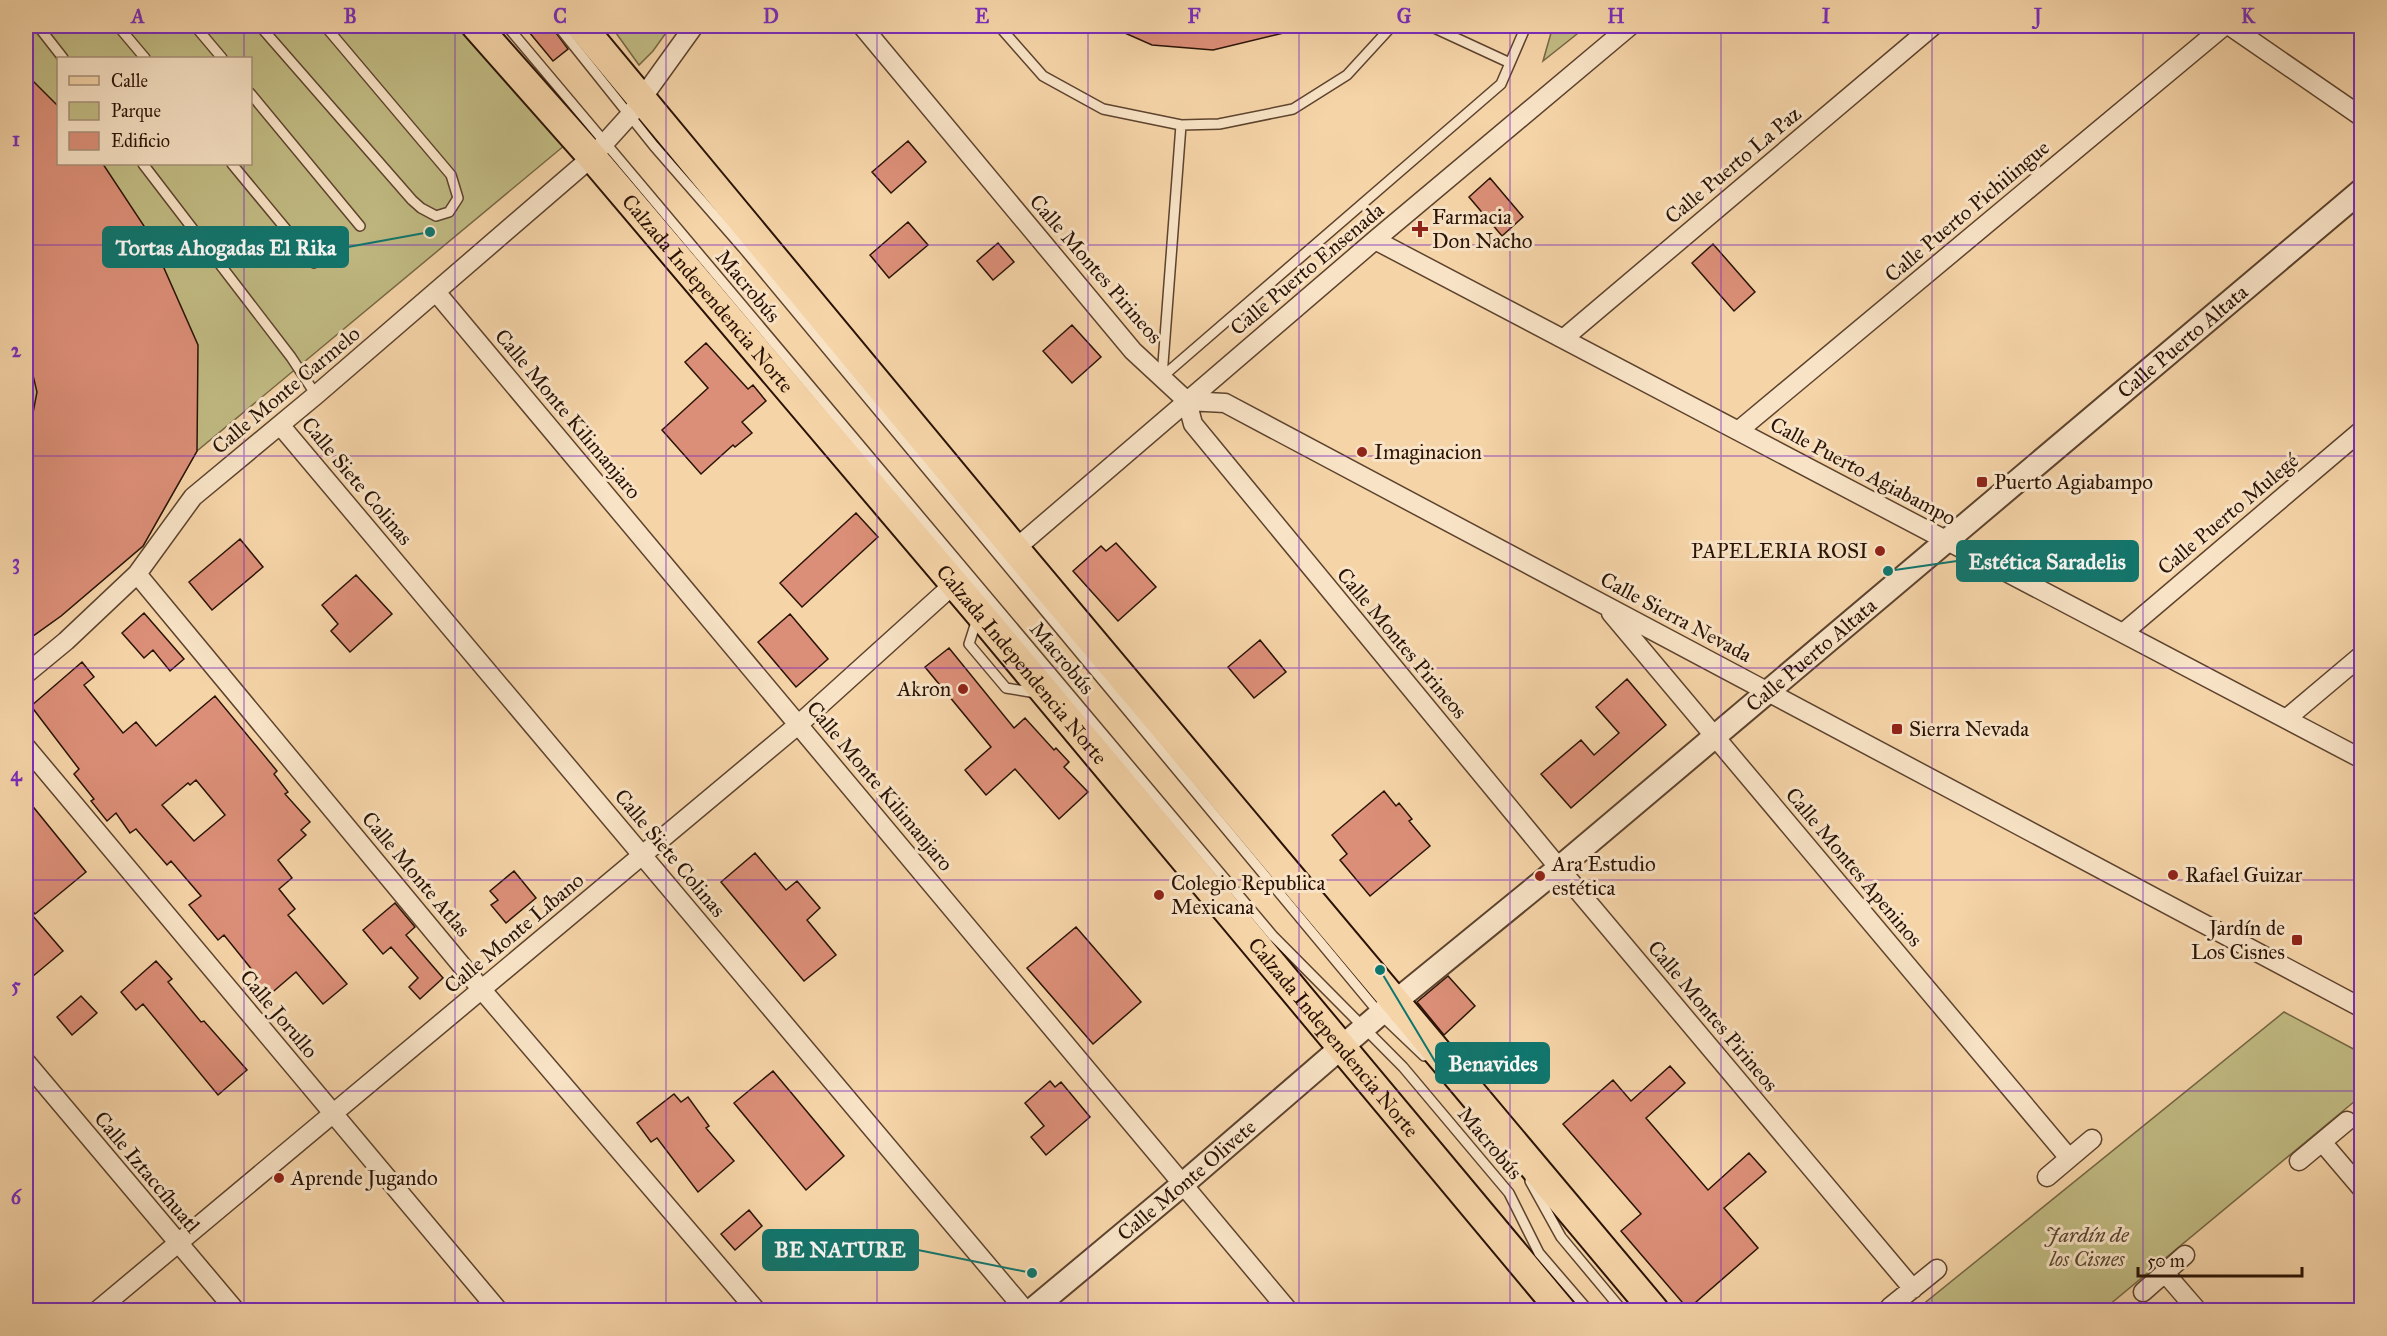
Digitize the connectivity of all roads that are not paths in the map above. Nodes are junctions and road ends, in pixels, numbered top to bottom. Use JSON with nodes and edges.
{"nodes":[{"id":1,"x":38,"y":26,"type":"edge"},
{"id":2,"x":118,"y":26,"type":"edge"},
{"id":3,"x":195,"y":26,"type":"edge"},
{"id":4,"x":260,"y":26,"type":"edge"},
{"id":5,"x":325,"y":26,"type":"edge"},
{"id":6,"x":476,"y":26,"type":"edge"},
{"id":7,"x":507,"y":26,"type":"edge"},
{"id":8,"x":558,"y":26,"type":"edge"},
{"id":9,"x":581,"y":26,"type":"edge"},
{"id":10,"x":693,"y":26,"type":"edge"},
{"id":11,"x":862,"y":26,"type":"edge"},
{"id":12,"x":999,"y":26,"type":"edge"},
{"id":13,"x":1392,"y":26,"type":"edge"},
{"id":14,"x":1430,"y":26,"type":"edge"},
{"id":15,"x":1526,"y":26,"type":"edge"},
{"id":16,"x":1630,"y":26,"type":"edge"},
{"id":17,"x":1933,"y":26,"type":"edge"},
{"id":18,"x":2224,"y":26,"type":"edge"},
{"id":19,"x":2230,"y":26,"type":"edge"},
{"id":20,"x":62,"y":57,"type":"edge"},
{"id":21,"x":144,"y":57,"type":"edge"},
{"id":22,"x":221,"y":57,"type":"edge"},
{"id":23,"x":1510,"y":63,"type":"junction"},
{"id":24,"x":252,"y":95,"type":"edge"},
{"id":25,"x":636,"y":107,"type":"junction"},
{"id":26,"x":2361,"y":117,"type":"edge"},
{"id":27,"x":1181,"y":125,"type":"junction"},
{"id":28,"x":598,"y":150,"type":"junction"},
{"id":29,"x":144,"y":165,"type":"edge"},
{"id":30,"x":233,"y":165,"type":"edge"},
{"id":31,"x":2361,"y":190,"type":"edge"},
{"id":32,"x":360,"y":226,"type":"dead end"},
{"id":33,"x":1375,"y":240,"type":"junction"},
{"id":34,"x":314,"y":263,"type":"dead end"},
{"id":35,"x":436,"y":292,"type":"junction"},
{"id":36,"x":1563,"y":339,"type":"junction"},
{"id":37,"x":1162,"y":377,"type":"junction"},
{"id":38,"x":316,"y":395,"type":"junction"},
{"id":39,"x":1187,"y":401,"type":"junction"},
{"id":40,"x":280,"y":425,"type":"junction"},
{"id":41,"x":2361,"y":430,"type":"edge"},
{"id":42,"x":1738,"y":431,"type":"junction"},
{"id":43,"x":1948,"y":541,"type":"junction"},
{"id":44,"x":1015,"y":549,"type":"junction"},
{"id":45,"x":137,"y":574,"type":"junction"},
{"id":46,"x":954,"y":584,"type":"junction"},
{"id":47,"x":1604,"y":604,"type":"junction"},
{"id":48,"x":2123,"y":633,"type":"junction"},
{"id":49,"x":2361,"y":655,"type":"edge"},
{"id":50,"x":26,"y":674,"type":"edge"},
{"id":51,"x":1768,"y":692,"type":"junction"},
{"id":52,"x":2286,"y":719,"type":"junction"},
{"id":53,"x":799,"y":724,"type":"junction"},
{"id":54,"x":1715,"y":737,"type":"junction"},
{"id":55,"x":26,"y":747,"type":"edge"},
{"id":56,"x":2361,"y":759,"type":"edge"},
{"id":57,"x":642,"y":855,"type":"junction"},
{"id":58,"x":1559,"y":868,"type":"junction"},
{"id":59,"x":482,"y":990,"type":"junction"},
{"id":60,"x":2361,"y":1008,"type":"edge"},
{"id":61,"x":1379,"y":1014,"type":"junction"},
{"id":62,"x":1342,"y":1047,"type":"junction"},
{"id":63,"x":26,"y":1062,"type":"edge"},
{"id":64,"x":1431,"y":1065,"type":"dead end"},
{"id":65,"x":333,"y":1114,"type":"junction"},
{"id":66,"x":2347,"y":1121,"type":"dead end"},
{"id":67,"x":2092,"y":1140,"type":"dead end"},
{"id":68,"x":2322,"y":1142,"type":"junction"},
{"id":69,"x":2069,"y":1158,"type":"junction"},
{"id":70,"x":2299,"y":1161,"type":"dead end"},
{"id":71,"x":1523,"y":1173,"type":"dead end"},
{"id":72,"x":2047,"y":1177,"type":"dead end"},
{"id":73,"x":1183,"y":1184,"type":"junction"},
{"id":74,"x":2361,"y":1189,"type":"edge"},
{"id":75,"x":178,"y":1244,"type":"junction"},
{"id":76,"x":2185,"y":1255,"type":"dead end"},
{"id":77,"x":1937,"y":1269,"type":"dead end"},
{"id":78,"x":2165,"y":1273,"type":"junction"},
{"id":79,"x":1912,"y":1289,"type":"junction"},
{"id":80,"x":2143,"y":1292,"type":"dead end"},
{"id":81,"x":1890,"y":1307,"type":"dead end"},
{"id":82,"x":98,"y":1311,"type":"edge"},
{"id":83,"x":235,"y":1311,"type":"edge"},
{"id":84,"x":498,"y":1311,"type":"edge"},
{"id":85,"x":756,"y":1311,"type":"edge"},
{"id":86,"x":1025,"y":1311,"type":"edge"},
{"id":87,"x":1032,"y":1311,"type":"edge"},
{"id":88,"x":1288,"y":1311,"type":"edge"},
{"id":89,"x":1561,"y":1311,"type":"edge"},
{"id":90,"x":1588,"y":1311,"type":"edge"},
{"id":91,"x":1622,"y":1311,"type":"edge"},
{"id":92,"x":1654,"y":1311,"type":"edge"},
{"id":93,"x":2197,"y":1311,"type":"edge"}],
"edges":[{"from":1,"to":20,"type":"lane"},
{"from":2,"to":21,"type":"lane"},
{"from":3,"to":22,"type":"lane"},
{"from":4,"to":5,"type":"lane"},
{"from":6,"to":28,"type":"main road","name":"Calzada Independencia Norte"},
{"from":7,"to":28,"type":"lane","name":"Macrobús"},
{"from":8,"to":25,"type":"lane","name":"Macrobús"},
{"from":9,"to":25,"type":"main road"},
{"from":10,"to":25,"type":"street","name":"Calle Monte Carmelo"},
{"from":11,"to":37,"type":"street","name":"Calle Montes Pirineos"},
{"from":12,"to":27,"type":"lane"},
{"from":13,"to":27,"type":"lane"},
{"from":14,"to":23,"type":"lane"},
{"from":15,"to":23,"type":"lane"},
{"from":16,"to":33,"type":"street","name":"Calle Puerto Ensenada"},
{"from":17,"to":36,"type":"street","name":"Calle Puerto La Paz"},
{"from":18,"to":42,"type":"street","name":"Calle Puerto Pichilingue"},
{"from":19,"to":26,"type":"street"},
{"from":23,"to":37,"type":"lane"},
{"from":24,"to":32,"type":"lane"},
{"from":25,"to":28,"type":"street","name":"Calle Monte Carmelo"},
{"from":25,"to":44,"type":"main road"},
{"from":25,"to":61,"type":"lane","name":"Macrobús"},
{"from":27,"to":37,"type":"lane"},
{"from":28,"to":35,"type":"street","name":"Calle Monte Carmelo"},
{"from":28,"to":46,"type":"main road","name":"Calzada Independencia Norte"},
{"from":28,"to":61,"type":"lane","name":"Macrobús"},
{"from":29,"to":38,"type":"lane"},
{"from":30,"to":34,"type":"lane"},
{"from":31,"to":43,"type":"street","name":"Calle Puerto Altata"},
{"from":33,"to":36,"type":"street","name":"Calle Puerto Agiabampo"},
{"from":33,"to":39,"type":"street","name":"Calle Puerto Ensenada"},
{"from":35,"to":38,"type":"street","name":"Calle Monte Carmelo"},
{"from":35,"to":53,"type":"street","name":"Calle Monte Kilimanjaro"},
{"from":36,"to":42,"type":"street","name":"Calle Puerto Agiabampo"},
{"from":37,"to":39,"type":"street","name":"Calle Montes Pirineos"},
{"from":38,"to":40,"type":"street","name":"Calle Monte Carmelo"},
{"from":39,"to":44,"type":"street","name":"Calle Puerto Ensenada"},
{"from":39,"to":47,"type":"street","name":"Calle Sierra Nevada"},
{"from":39,"to":58,"type":"street","name":"Calle Montes Pirineos"},
{"from":40,"to":45,"type":"street","name":"Calle Monte Carmelo"},
{"from":40,"to":57,"type":"street","name":"Calle Siete Colinas"},
{"from":41,"to":48,"type":"street","name":"Calle Puerto Mulegé"},
{"from":42,"to":43,"type":"street","name":"Calle Puerto Agiabampo"},
{"from":43,"to":48,"type":"street","name":"Calle Puerto Agiabampo"},
{"from":43,"to":51,"type":"street","name":"Calle Puerto Altata"},
{"from":44,"to":61,"type":"main road"},
{"from":45,"to":50,"type":"street","name":"Calle Monte Carmelo"},
{"from":45,"to":59,"type":"street","name":"Calle Monte Atlas"},
{"from":46,"to":53,"type":"street","name":"Calle Monte Líbano"},
{"from":46,"to":62,"type":"main road","name":"Calzada Independencia Norte"},
{"from":47,"to":51,"type":"street","name":"Calle Sierra Nevada"},
{"from":47,"to":54,"type":"street","name":"Calle Montes Apeninos"},
{"from":48,"to":52,"type":"street","name":"Calle Puerto Agiabampo"},
{"from":49,"to":52,"type":"street"},
{"from":51,"to":54,"type":"street","name":"Calle Puerto Altata"},
{"from":51,"to":60,"type":"street","name":"Calle Sierra Nevada"},
{"from":52,"to":56,"type":"street","name":"Calle Puerto Agiabampo"},
{"from":53,"to":57,"type":"street","name":"Calle Monte Líbano"},
{"from":53,"to":73,"type":"street","name":"Calle Monte Kilimanjaro"},
{"from":54,"to":58,"type":"street","name":"Calle Puerto Altata"},
{"from":54,"to":69,"type":"street","name":"Calle Montes Apeninos"},
{"from":55,"to":65,"type":"street","name":"Calle Jorullo"},
{"from":57,"to":59,"type":"street","name":"Calle Monte Líbano"},
{"from":57,"to":86,"type":"street","name":"Calle Siete Colinas"},
{"from":58,"to":61,"type":"street","name":"Calle Puerto Altata"},
{"from":58,"to":79,"type":"street","name":"Calle Montes Pirineos"},
{"from":59,"to":65,"type":"street","name":"Calle Monte Líbano"},
{"from":59,"to":85,"type":"street","name":"Calle Monte Atlas"},
{"from":61,"to":62,"type":"street","name":"Calle Puerto Altata"},
{"from":61,"to":64,"type":"lane","name":"Macrobús"},
{"from":61,"to":90,"type":"lane","name":"Macrobús"},
{"from":61,"to":92,"type":"main road"},
{"from":62,"to":73,"type":"street","name":"Calle Monte Olivete"},
{"from":62,"to":89,"type":"main road","name":"Calzada Independencia Norte"},
{"from":63,"to":75,"type":"street","name":"Calle Iztaccíhuatl"},
{"from":65,"to":75,"type":"street","name":"Calle Monte Líbano"},
{"from":65,"to":84,"type":"street","name":"Calle Jorullo"},
{"from":66,"to":68,"type":"street"},
{"from":67,"to":69,"type":"street"},
{"from":68,"to":70,"type":"street"},
{"from":68,"to":74,"type":"street"},
{"from":69,"to":72,"type":"street"},
{"from":71,"to":91,"type":"lane","name":"Macrobús"},
{"from":73,"to":87,"type":"street","name":"Calle Monte Olivete"},
{"from":73,"to":88,"type":"street","name":"Calle Monte Kilimanjaro"},
{"from":75,"to":82,"type":"street","name":"Calle Monte Líbano"},
{"from":75,"to":83,"type":"street","name":"Calle Iztaccíhuatl"},
{"from":76,"to":78,"type":"street"},
{"from":77,"to":79,"type":"street"},
{"from":78,"to":80,"type":"street"},
{"from":78,"to":93,"type":"street"},
{"from":79,"to":81,"type":"street"}]}
